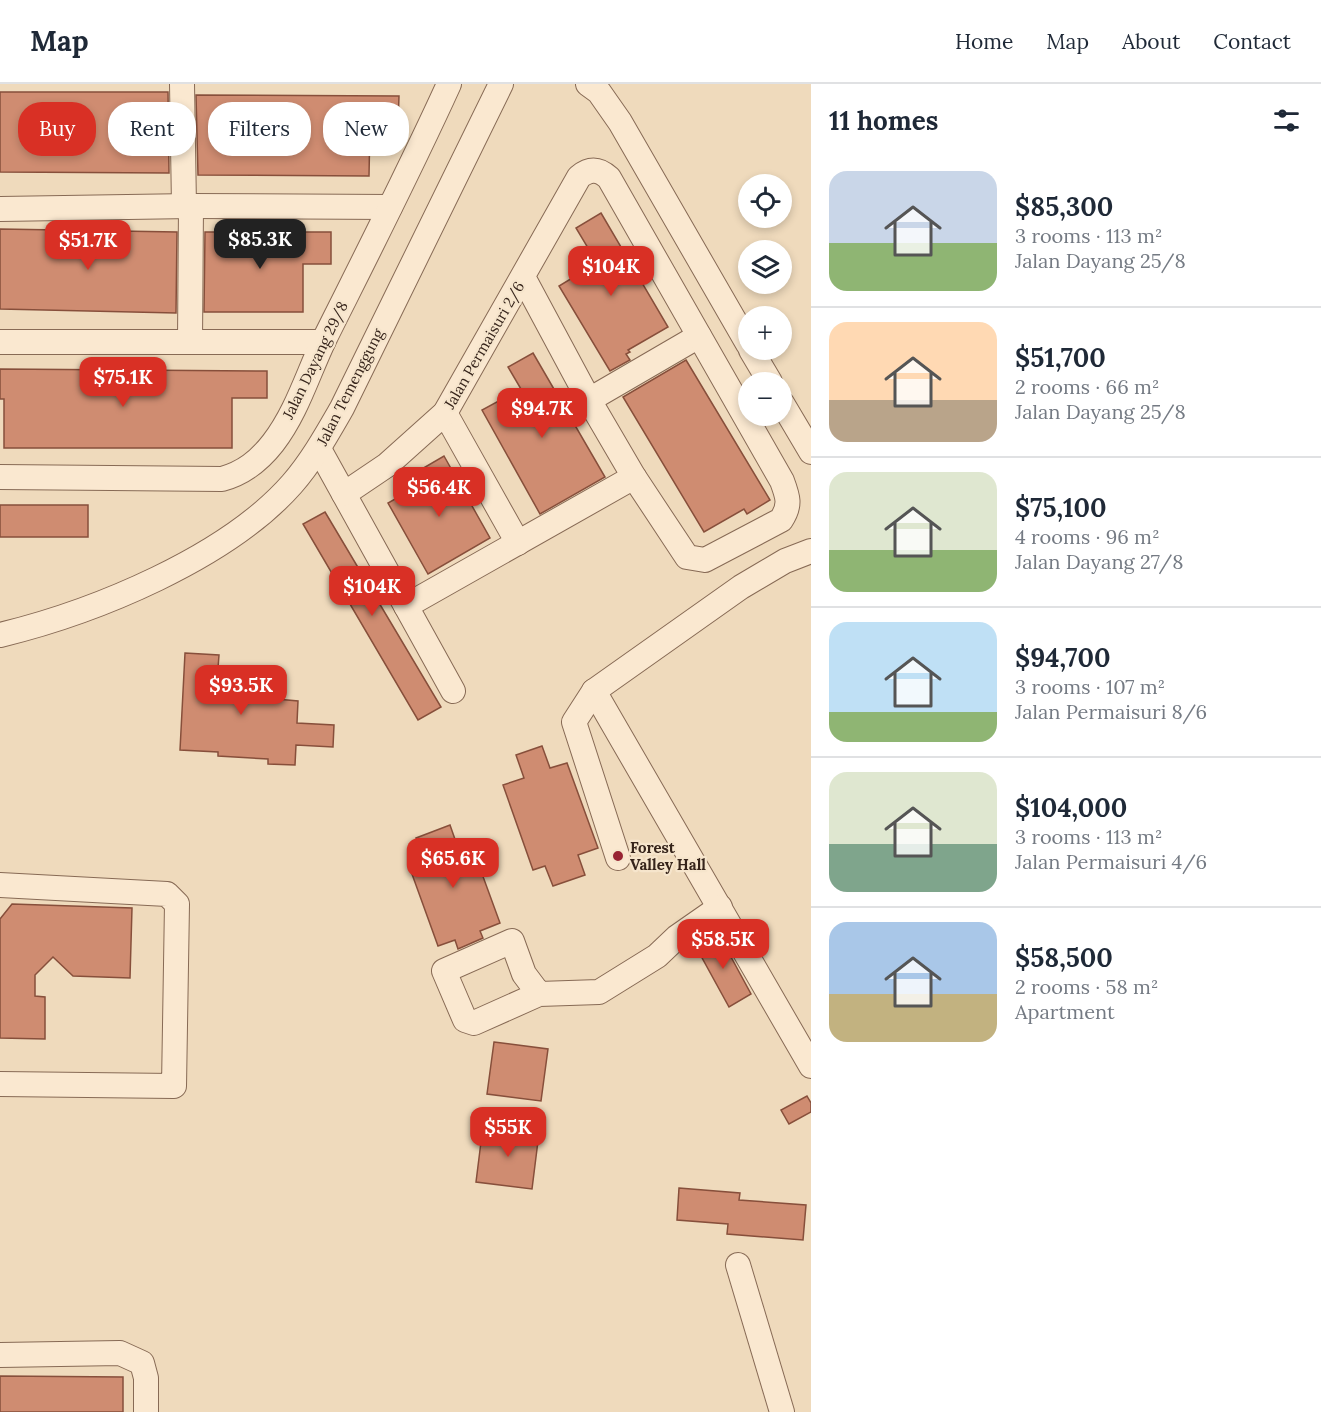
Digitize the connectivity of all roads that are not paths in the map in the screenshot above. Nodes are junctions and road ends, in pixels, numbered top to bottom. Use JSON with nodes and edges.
{"nodes":[{"id":1,"x":182,"y":84,"type":"edge"},
{"id":2,"x":449,"y":84,"type":"edge"},
{"id":3,"x":499,"y":84,"type":"edge"},
{"id":4,"x":588,"y":84,"type":"edge"},
{"id":5,"x":187,"y":206,"type":"junction"},
{"id":6,"x":390,"y":207,"type":"junction"},
{"id":7,"x":0,"y":209,"type":"edge"},
{"id":8,"x":523,"y":277,"type":"junction"},
{"id":9,"x":738,"y":327,"type":"edge"},
{"id":10,"x":699,"y":336,"type":"junction"},
{"id":11,"x":0,"y":342,"type":"edge"},
{"id":12,"x":190,"y":342,"type":"junction"},
{"id":13,"x":323,"y":342,"type":"junction"},
{"id":14,"x":589,"y":400,"type":"junction"},
{"id":15,"x":446,"y":413,"type":"junction"},
{"id":16,"x":792,"y":420,"type":"edge"},
{"id":17,"x":319,"y":449,"type":"junction"},
{"id":18,"x":811,"y":452,"type":"edge"},
{"id":19,"x":0,"y":477,"type":"edge"},
{"id":20,"x":634,"y":477,"type":"junction"},
{"id":21,"x":344,"y":494,"type":"junction"},
{"id":22,"x":518,"y":543,"type":"junction"},
{"id":23,"x":811,"y":551,"type":"edge"},
{"id":24,"x":406,"y":606,"type":"junction"},
{"id":25,"x":0,"y":635,"type":"edge"},
{"id":26,"x":453,"y":691,"type":"dead end"},
{"id":27,"x":594,"y":691,"type":"junction"},
{"id":28,"x":618,"y":858,"type":"dead end"},
{"id":29,"x":0,"y":885,"type":"edge"},
{"id":30,"x":720,"y":908,"type":"junction"},
{"id":31,"x":539,"y":994,"type":"dead end"},
{"id":32,"x":811,"y":1066,"type":"edge"},
{"id":33,"x":0,"y":1084,"type":"edge"},
{"id":34,"x":738,"y":1264,"type":"dead end"},
{"id":35,"x":0,"y":1355,"type":"edge"},
{"id":36,"x":146,"y":1412,"type":"edge"},
{"id":37,"x":782,"y":1412,"type":"edge"}],
"edges":[{"from":1,"to":5,"type":"street"},
{"from":2,"to":6,"type":"street","name":"Jalan Dayang 29/8"},
{"from":3,"to":17,"type":"street","name":"Jalan Temenggung"},
{"from":4,"to":9,"type":"street"},
{"from":5,"to":6,"type":"street"},
{"from":5,"to":7,"type":"street"},
{"from":5,"to":12,"type":"street"},
{"from":6,"to":13,"type":"street","name":"Jalan Dayang 29/8"},
{"from":8,"to":10,"type":"street","name":"Jalan Permaisuri 2/6"},
{"from":8,"to":14,"type":"street"},
{"from":8,"to":15,"type":"street","name":"Jalan Permaisuri 2/6"},
{"from":10,"to":14,"type":"street"},
{"from":10,"to":20,"type":"street"},
{"from":11,"to":12,"type":"street"},
{"from":12,"to":13,"type":"street"},
{"from":13,"to":19,"type":"street","name":"Jalan Dayang 29/8"},
{"from":14,"to":20,"type":"street"},
{"from":15,"to":21,"type":"street","name":"Jalan Permaisuri 2/6"},
{"from":15,"to":22,"type":"street"},
{"from":16,"to":18,"type":"street"},
{"from":17,"to":21,"type":"street"},
{"from":17,"to":25,"type":"street","name":"Jalan Temenggung"},
{"from":20,"to":22,"type":"street"},
{"from":21,"to":24,"type":"street"},
{"from":22,"to":24,"type":"street"},
{"from":23,"to":27,"type":"street"},
{"from":24,"to":26,"type":"street"},
{"from":27,"to":28,"type":"street"},
{"from":27,"to":30,"type":"street"},
{"from":29,"to":33,"type":"street"},
{"from":30,"to":31,"type":"street"},
{"from":30,"to":32,"type":"street"},
{"from":34,"to":37,"type":"street"},
{"from":35,"to":36,"type":"street"}]}
